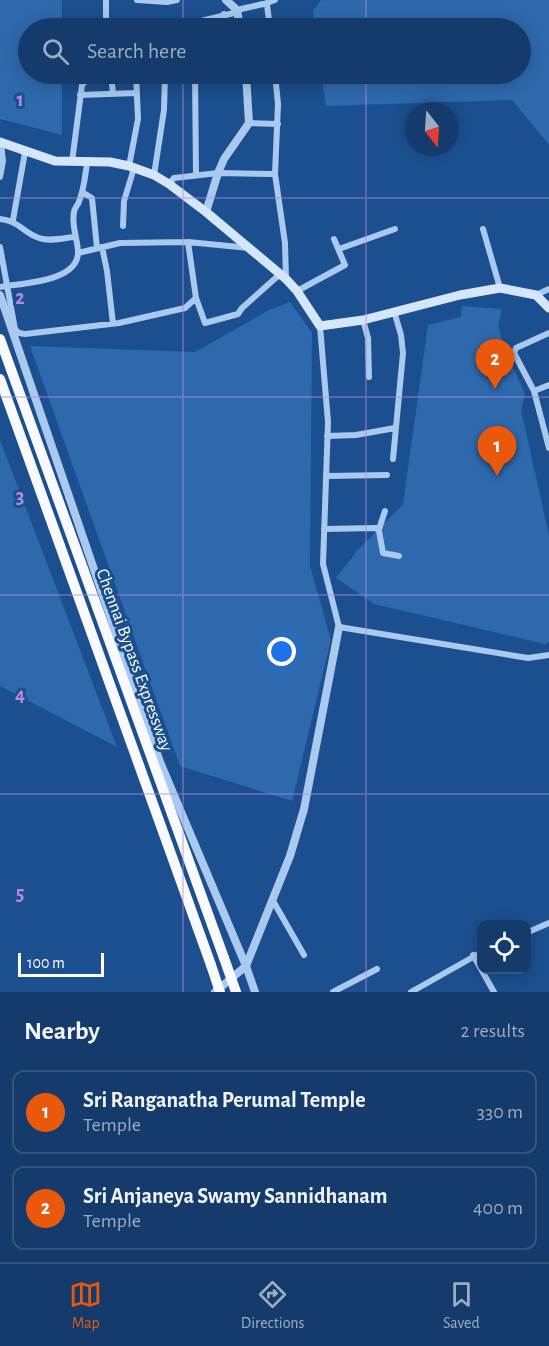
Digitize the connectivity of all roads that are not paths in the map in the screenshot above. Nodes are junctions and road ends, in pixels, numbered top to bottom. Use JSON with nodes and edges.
{"nodes":[{"id":1,"x":106,"y":0,"type":"edge"},
{"id":2,"x":137,"y":0,"type":"edge"},
{"id":3,"x":177,"y":0,"type":"edge"},
{"id":4,"x":226,"y":0,"type":"edge"},
{"id":5,"x":274,"y":0,"type":"edge"},
{"id":6,"x":263,"y":4,"type":"junction"},
{"id":7,"x":237,"y":11,"type":"junction"},
{"id":8,"x":224,"y":15,"type":"junction"},
{"id":9,"x":106,"y":18,"type":"edge"},
{"id":10,"x":212,"y":18,"type":"edge"},
{"id":11,"x":224,"y":18,"type":"edge"},
{"id":12,"x":238,"y":18,"type":"edge"},
{"id":13,"x":269,"y":18,"type":"edge"},
{"id":14,"x":83,"y":84,"type":"edge"},
{"id":15,"x":112,"y":84,"type":"edge"},
{"id":16,"x":137,"y":84,"type":"edge"},
{"id":17,"x":165,"y":84,"type":"edge"},
{"id":18,"x":195,"y":84,"type":"edge"},
{"id":19,"x":247,"y":84,"type":"edge"},
{"id":20,"x":276,"y":84,"type":"edge"},
{"id":21,"x":137,"y":93,"type":"junction"},
{"id":22,"x":113,"y":94,"type":"junction"},
{"id":23,"x":80,"y":95,"type":"junction"},
{"id":24,"x":249,"y":123,"type":"junction"},
{"id":25,"x":278,"y":124,"type":"junction"},
{"id":26,"x":1,"y":142,"type":"edge"},
{"id":27,"x":25,"y":152,"type":"junction"},
{"id":28,"x":72,"y":162,"type":"junction"},
{"id":29,"x":87,"y":163,"type":"junction"},
{"id":30,"x":132,"y":167,"type":"junction"},
{"id":31,"x":218,"y":173,"type":"junction"},
{"id":32,"x":275,"y":174,"type":"junction"},
{"id":33,"x":154,"y":175,"type":"junction"},
{"id":34,"x":195,"y":175,"type":"junction"},
{"id":35,"x":0,"y":177,"type":"edge"},
{"id":36,"x":169,"y":184,"type":"junction"},
{"id":37,"x":82,"y":192,"type":"junction"},
{"id":38,"x":206,"y":212,"type":"junction"},
{"id":39,"x":0,"y":219,"type":"edge"},
{"id":40,"x":13,"y":220,"type":"junction"},
{"id":41,"x":123,"y":226,"type":"dead end"},
{"id":42,"x":394,"y":229,"type":"dead end"},
{"id":43,"x":483,"y":229,"type":"dead end"},
{"id":44,"x":74,"y":237,"type":"junction"},
{"id":45,"x":334,"y":239,"type":"dead end"},
{"id":46,"x":189,"y":242,"type":"junction"},
{"id":47,"x":0,"y":247,"type":"edge"},
{"id":48,"x":99,"y":248,"type":"junction"},
{"id":49,"x":249,"y":248,"type":"junction"},
{"id":50,"x":339,"y":249,"type":"junction"},
{"id":51,"x":78,"y":253,"type":"junction"},
{"id":52,"x":282,"y":277,"type":"junction"},
{"id":53,"x":3,"y":286,"type":"edge"},
{"id":54,"x":500,"y":288,"type":"junction"},
{"id":55,"x":549,"y":289,"type":"edge"},
{"id":56,"x":297,"y":291,"type":"junction"},
{"id":57,"x":0,"y":295,"type":"edge"},
{"id":58,"x":536,"y":295,"type":"junction"},
{"id":59,"x":196,"y":298,"type":"junction"},
{"id":60,"x":549,"y":308,"type":"edge"},
{"id":61,"x":394,"y":310,"type":"junction"},
{"id":62,"x":363,"y":320,"type":"junction"},
{"id":63,"x":113,"y":324,"type":"junction"},
{"id":64,"x":320,"y":326,"type":"junction"},
{"id":65,"x":549,"y":333,"type":"edge"},
{"id":66,"x":0,"y":339,"type":"edge"},
{"id":67,"x":369,"y":376,"type":"dead end"},
{"id":68,"x":0,"y":379,"type":"edge"},
{"id":69,"x":549,"y":385,"type":"edge"},
{"id":70,"x":534,"y":391,"type":"junction"},
{"id":71,"x":395,"y":428,"type":"junction"},
{"id":72,"x":327,"y":436,"type":"junction"},
{"id":73,"x":549,"y":448,"type":"edge"},
{"id":74,"x":393,"y":459,"type":"dead end"},
{"id":75,"x":387,"y":475,"type":"dead end"},
{"id":76,"x":326,"y":476,"type":"junction"},
{"id":77,"x":385,"y":512,"type":"dead end"},
{"id":78,"x":324,"y":529,"type":"junction"},
{"id":79,"x":379,"y":529,"type":"junction"},
{"id":80,"x":399,"y":556,"type":"dead end"},
{"id":81,"x":339,"y":627,"type":"junction"},
{"id":82,"x":549,"y":655,"type":"edge"},
{"id":83,"x":156,"y":761,"type":"junction"},
{"id":84,"x":172,"y":803,"type":"junction"},
{"id":85,"x":272,"y":899,"type":"junction"},
{"id":86,"x":549,"y":923,"type":"edge"},
{"id":87,"x":531,"y":931,"type":"edge"},
{"id":88,"x":477,"y":954,"type":"edge"},
{"id":89,"x":304,"y":955,"type":"dead end"},
{"id":90,"x":473,"y":955,"type":"junction"},
{"id":91,"x":246,"y":966,"type":"junction"},
{"id":92,"x":377,"y":969,"type":"dead end"},
{"id":93,"x":215,"y":992,"type":"edge"},
{"id":94,"x":220,"y":992,"type":"edge"},
{"id":95,"x":236,"y":992,"type":"edge"},
{"id":96,"x":255,"y":992,"type":"edge"},
{"id":97,"x":333,"y":992,"type":"edge"},
{"id":98,"x":411,"y":992,"type":"edge"},
{"id":99,"x":494,"y":992,"type":"edge"}],
"edges":[{"from":1,"to":9,"type":"street"},
{"from":2,"to":3,"type":"street"},
{"from":4,"to":7,"type":"street"},
{"from":5,"to":6,"type":"street"},
{"from":6,"to":7,"type":"street"},
{"from":6,"to":13,"type":"street"},
{"from":7,"to":8,"type":"street"},
{"from":7,"to":12,"type":"street"},
{"from":8,"to":10,"type":"street"},
{"from":8,"to":11,"type":"street"},
{"from":14,"to":23,"type":"street"},
{"from":15,"to":22,"type":"street"},
{"from":16,"to":21,"type":"street"},
{"from":17,"to":33,"type":"street"},
{"from":18,"to":34,"type":"street"},
{"from":19,"to":24,"type":"street"},
{"from":20,"to":25,"type":"street"},
{"from":21,"to":22,"type":"street"},
{"from":21,"to":30,"type":"street"},
{"from":22,"to":23,"type":"street"},
{"from":23,"to":28,"type":"street"},
{"from":24,"to":25,"type":"street"},
{"from":24,"to":31,"type":"street"},
{"from":25,"to":32,"type":"street"},
{"from":26,"to":27,"type":"main road"},
{"from":26,"to":35,"type":"street"},
{"from":27,"to":28,"type":"main road"},
{"from":27,"to":40,"type":"street"},
{"from":28,"to":29,"type":"main road"},
{"from":29,"to":30,"type":"main road"},
{"from":29,"to":37,"type":"street"},
{"from":30,"to":33,"type":"main road"},
{"from":30,"to":41,"type":"street"},
{"from":31,"to":32,"type":"street"},
{"from":31,"to":34,"type":"street"},
{"from":31,"to":38,"type":"street"},
{"from":32,"to":52,"type":"street"},
{"from":33,"to":36,"type":"main road"},
{"from":34,"to":36,"type":"street"},
{"from":36,"to":38,"type":"main road"},
{"from":37,"to":44,"type":"street"},
{"from":37,"to":48,"type":"street"},
{"from":38,"to":49,"type":"main road"},
{"from":39,"to":40,"type":"street"},
{"from":40,"to":44,"type":"street"},
{"from":42,"to":50,"type":"street"},
{"from":43,"to":54,"type":"street"},
{"from":44,"to":51,"type":"street"},
{"from":45,"to":50,"type":"street"},
{"from":46,"to":48,"type":"street"},
{"from":46,"to":49,"type":"street"},
{"from":46,"to":59,"type":"street"},
{"from":47,"to":53,"type":"street"},
{"from":48,"to":51,"type":"street"},
{"from":48,"to":63,"type":"street"},
{"from":49,"to":52,"type":"main road"},
{"from":50,"to":56,"type":"street"},
{"from":51,"to":53,"type":"street"},
{"from":52,"to":56,"type":"main road"},
{"from":52,"to":59,"type":"street"},
{"from":53,"to":63,"type":"street"},
{"from":54,"to":58,"type":"main road"},
{"from":54,"to":61,"type":"main road"},
{"from":55,"to":58,"type":"street"},
{"from":56,"to":64,"type":"main road"},
{"from":57,"to":83,"type":"street"},
{"from":58,"to":60,"type":"main road"},
{"from":59,"to":63,"type":"street"},
{"from":61,"to":62,"type":"main road"},
{"from":61,"to":71,"type":"street"},
{"from":62,"to":64,"type":"main road"},
{"from":62,"to":67,"type":"street"},
{"from":64,"to":72,"type":"street"},
{"from":65,"to":70,"type":"street"},
{"from":66,"to":83,"type":"highway","name":"Chennai Bypass Expressway"},
{"from":68,"to":94,"type":"highway","name":"Chennai Bypass Expressway","bridge":true},
{"from":69,"to":70,"type":"street"},
{"from":70,"to":73,"type":"street"},
{"from":71,"to":72,"type":"street"},
{"from":71,"to":74,"type":"street"},
{"from":72,"to":76,"type":"street"},
{"from":75,"to":76,"type":"street"},
{"from":76,"to":78,"type":"street"},
{"from":77,"to":79,"type":"street"},
{"from":78,"to":79,"type":"street"},
{"from":78,"to":81,"type":"street"},
{"from":79,"to":80,"type":"street"},
{"from":81,"to":82,"type":"street"},
{"from":81,"to":85,"type":"street"},
{"from":83,"to":84,"type":"highway","name":"Chennai Bypass Expressway"},
{"from":84,"to":91,"type":"street"},
{"from":84,"to":95,"type":"highway","name":"Chennai Bypass Expressway","bridge":true},
{"from":85,"to":89,"type":"street"},
{"from":85,"to":91,"type":"street"},
{"from":86,"to":87,"type":"street"},
{"from":88,"to":90,"type":"street"},
{"from":90,"to":98,"type":"street"},
{"from":90,"to":99,"type":"street"},
{"from":91,"to":93,"type":"street"},
{"from":91,"to":96,"type":"street"},
{"from":92,"to":97,"type":"street"}]}
